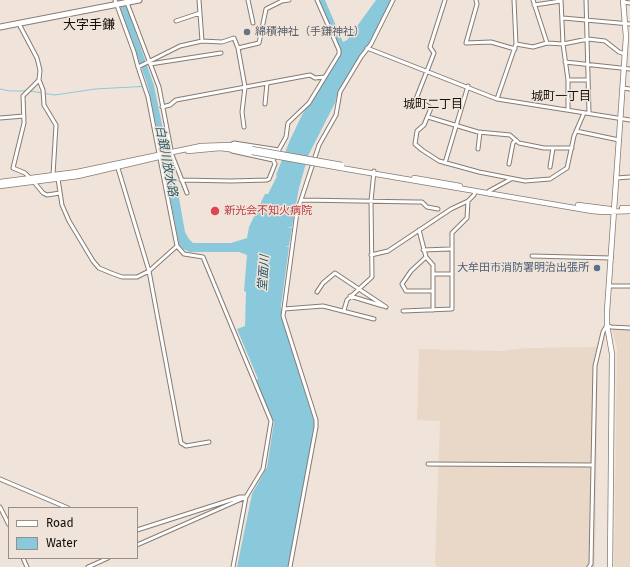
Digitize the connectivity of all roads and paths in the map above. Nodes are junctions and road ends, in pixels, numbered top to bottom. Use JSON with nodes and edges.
{"nodes":[{"id":1,"x":139,"y":0,"type":"edge"},
{"id":2,"x":199,"y":0,"type":"edge"},
{"id":3,"x":248,"y":0,"type":"edge"},
{"id":4,"x":289,"y":0,"type":"edge"},
{"id":5,"x":317,"y":0,"type":"edge"},
{"id":6,"x":393,"y":0,"type":"edge"},
{"id":7,"x":445,"y":0,"type":"edge"},
{"id":8,"x":476,"y":0,"type":"edge"},
{"id":9,"x":514,"y":0,"type":"edge"},
{"id":10,"x":533,"y":0,"type":"edge"},
{"id":11,"x":561,"y":0,"type":"edge"},
{"id":12,"x":586,"y":0,"type":"edge"},
{"id":13,"x":623,"y":1,"type":"edge"},
{"id":14,"x":126,"y":2,"type":"edge"},
{"id":15,"x":116,"y":3,"type":"edge"},
{"id":16,"x":630,"y":3,"type":"edge"},
{"id":17,"x":534,"y":5,"type":"junction"},
{"id":18,"x":200,"y":13,"type":"junction"},
{"id":19,"x":562,"y":18,"type":"junction"},
{"id":20,"x":588,"y":20,"type":"junction"},
{"id":21,"x":176,"y":21,"type":"dead end"},
{"id":22,"x":253,"y":23,"type":"dead end"},
{"id":23,"x":19,"y":24,"type":"junction"},
{"id":24,"x":627,"y":24,"type":"edge"},
{"id":25,"x":0,"y":27,"type":"edge"},
{"id":26,"x":588,"y":39,"type":"junction"},
{"id":27,"x":202,"y":42,"type":"junction"},
{"id":28,"x":547,"y":43,"type":"junction"},
{"id":29,"x":516,"y":44,"type":"junction"},
{"id":30,"x":563,"y":44,"type":"junction"},
{"id":31,"x":238,"y":48,"type":"junction"},
{"id":32,"x":367,"y":48,"type":"junction"},
{"id":33,"x":515,"y":49,"type":"junction"},
{"id":34,"x":221,"y":53,"type":"dead end"},
{"id":35,"x":625,"y":54,"type":"junction"},
{"id":36,"x":565,"y":62,"type":"junction"},
{"id":37,"x":149,"y":64,"type":"junction"},
{"id":38,"x":588,"y":64,"type":"junction"},
{"id":39,"x":139,"y":67,"type":"junction"},
{"id":40,"x":624,"y":68,"type":"junction"},
{"id":41,"x":630,"y":69,"type":"edge"},
{"id":42,"x":426,"y":72,"type":"junction"},
{"id":43,"x":325,"y":77,"type":"junction"},
{"id":44,"x":39,"y":80,"type":"junction"},
{"id":45,"x":568,"y":80,"type":"junction"},
{"id":46,"x":588,"y":80,"type":"junction"},
{"id":47,"x":267,"y":83,"type":"junction"},
{"id":48,"x":468,"y":86,"type":"junction"},
{"id":49,"x":245,"y":87,"type":"junction"},
{"id":50,"x":623,"y":88,"type":"junction"},
{"id":51,"x":630,"y":89,"type":"edge"},
{"id":52,"x":497,"y":99,"type":"junction"},
{"id":53,"x":265,"y":104,"type":"dead end"},
{"id":54,"x":162,"y":106,"type":"junction"},
{"id":55,"x":568,"y":110,"type":"junction"},
{"id":56,"x":584,"y":113,"type":"junction"},
{"id":57,"x":589,"y":113,"type":"junction"},
{"id":58,"x":24,"y":116,"type":"junction"},
{"id":59,"x":428,"y":117,"type":"junction"},
{"id":60,"x":0,"y":118,"type":"edge"},
{"id":61,"x":621,"y":119,"type":"junction"},
{"id":62,"x":630,"y":120,"type":"edge"},
{"id":63,"x":244,"y":127,"type":"dead end"},
{"id":64,"x":456,"y":127,"type":"junction"},
{"id":65,"x":576,"y":131,"type":"junction"},
{"id":66,"x":480,"y":132,"type":"junction"},
{"id":67,"x":516,"y":140,"type":"junction"},
{"id":68,"x":619,"y":140,"type":"junction"},
{"id":69,"x":230,"y":147,"type":"junction"},
{"id":70,"x":553,"y":148,"type":"junction"},
{"id":71,"x":572,"y":148,"type":"junction"},
{"id":72,"x":478,"y":149,"type":"dead end"},
{"id":73,"x":279,"y":150,"type":"junction"},
{"id":74,"x":171,"y":153,"type":"junction"},
{"id":75,"x":158,"y":156,"type":"junction"},
{"id":76,"x":273,"y":160,"type":"junction"},
{"id":77,"x":445,"y":163,"type":"junction"},
{"id":78,"x":508,"y":164,"type":"dead end"},
{"id":79,"x":117,"y":165,"type":"junction"},
{"id":80,"x":550,"y":167,"type":"dead end"},
{"id":81,"x":374,"y":173,"type":"junction"},
{"id":82,"x":53,"y":175,"type":"junction"},
{"id":83,"x":630,"y":177,"type":"edge"},
{"id":84,"x":616,"y":178,"type":"junction"},
{"id":85,"x":58,"y":179,"type":"junction"},
{"id":86,"x":511,"y":179,"type":"junction"},
{"id":87,"x":32,"y":180,"type":"junction"},
{"id":88,"x":181,"y":180,"type":"junction"},
{"id":89,"x":0,"y":182,"type":"edge"},
{"id":90,"x":0,"y":186,"type":"edge"},
{"id":91,"x":475,"y":190,"type":"junction"},
{"id":92,"x":60,"y":193,"type":"junction"},
{"id":93,"x":187,"y":193,"type":"dead end"},
{"id":94,"x":489,"y":193,"type":"junction"},
{"id":95,"x":302,"y":200,"type":"junction"},
{"id":96,"x":371,"y":201,"type":"junction"},
{"id":97,"x":468,"y":201,"type":"junction"},
{"id":98,"x":630,"y":208,"type":"edge"},
{"id":99,"x":438,"y":209,"type":"dead end"},
{"id":100,"x":614,"y":210,"type":"junction"},
{"id":101,"x":630,"y":211,"type":"edge"},
{"id":102,"x":419,"y":230,"type":"junction"},
{"id":103,"x":177,"y":246,"type":"junction"},
{"id":104,"x":450,"y":249,"type":"junction"},
{"id":105,"x":423,"y":250,"type":"junction"},
{"id":106,"x":371,"y":255,"type":"junction"},
{"id":107,"x":532,"y":256,"type":"dead end"},
{"id":108,"x":426,"y":257,"type":"junction"},
{"id":109,"x":611,"y":258,"type":"junction"},
{"id":110,"x":149,"y":271,"type":"junction"},
{"id":111,"x":433,"y":274,"type":"junction"},
{"id":112,"x":452,"y":274,"type":"junction"},
{"id":113,"x":609,"y":286,"type":"junction"},
{"id":114,"x":630,"y":286,"type":"edge"},
{"id":115,"x":358,"y":288,"type":"junction"},
{"id":116,"x":433,"y":291,"type":"junction"},
{"id":117,"x":317,"y":292,"type":"dead end"},
{"id":118,"x":350,"y":296,"type":"junction"},
{"id":119,"x":284,"y":309,"type":"junction"},
{"id":120,"x":344,"y":310,"type":"junction"},
{"id":121,"x":434,"y":310,"type":"junction"},
{"id":122,"x":403,"y":311,"type":"dead end"},
{"id":123,"x":374,"y":319,"type":"dead end"},
{"id":124,"x":607,"y":325,"type":"junction"},
{"id":125,"x":630,"y":328,"type":"edge"},
{"id":126,"x":209,"y":442,"type":"dead end"},
{"id":127,"x":428,"y":464,"type":"dead end"},
{"id":128,"x":592,"y":465,"type":"junction"},
{"id":129,"x":0,"y":479,"type":"edge"},
{"id":130,"x":246,"y":497,"type":"junction"},
{"id":131,"x":0,"y":507,"type":"edge"},
{"id":132,"x":66,"y":507,"type":"edge"},
{"id":133,"x":8,"y":523,"type":"edge"},
{"id":134,"x":138,"y":530,"type":"edge"},
{"id":135,"x":138,"y":545,"type":"edge"},
{"id":136,"x":106,"y":559,"type":"edge"},
{"id":137,"x":88,"y":567,"type":"edge"},
{"id":138,"x":233,"y":567,"type":"edge"},
{"id":139,"x":290,"y":567,"type":"edge"},
{"id":140,"x":590,"y":567,"type":"edge"},
{"id":141,"x":610,"y":567,"type":"edge"}],
"edges":[{"from":1,"to":14,"type":"main road"},
{"from":2,"to":18,"type":"street"},
{"from":3,"to":22,"type":"street"},
{"from":4,"to":31,"type":"street"},
{"from":5,"to":43,"type":"street"},
{"from":6,"to":32,"type":"street"},
{"from":7,"to":42,"type":"street"},
{"from":8,"to":33,"type":"street"},
{"from":9,"to":29,"type":"street"},
{"from":10,"to":17,"type":"street"},
{"from":11,"to":17,"type":"street"},
{"from":11,"to":19,"type":"street"},
{"from":12,"to":20,"type":"street"},
{"from":13,"to":16,"type":"street"},
{"from":13,"to":24,"type":"street"},
{"from":14,"to":15,"type":"main road"},
{"from":14,"to":37,"type":"street"},
{"from":15,"to":23,"type":"main road"},
{"from":15,"to":39,"type":"street"},
{"from":17,"to":28,"type":"street"},
{"from":18,"to":21,"type":"street"},
{"from":18,"to":27,"type":"street"},
{"from":19,"to":20,"type":"street"},
{"from":19,"to":30,"type":"street"},
{"from":20,"to":24,"type":"street"},
{"from":20,"to":26,"type":"street"},
{"from":23,"to":25,"type":"main road"},
{"from":23,"to":44,"type":"street"},
{"from":24,"to":35,"type":"street"},
{"from":26,"to":30,"type":"street"},
{"from":26,"to":35,"type":"street"},
{"from":26,"to":38,"type":"street"},
{"from":27,"to":31,"type":"street"},
{"from":27,"to":37,"type":"street"},
{"from":28,"to":29,"type":"street"},
{"from":28,"to":30,"type":"street"},
{"from":29,"to":33,"type":"street"},
{"from":30,"to":36,"type":"street"},
{"from":31,"to":49,"type":"street"},
{"from":32,"to":42,"type":"street"},
{"from":32,"to":95,"type":"street"},
{"from":33,"to":52,"type":"street"},
{"from":34,"to":37,"type":"street"},
{"from":35,"to":40,"type":"street"},
{"from":36,"to":38,"type":"street"},
{"from":36,"to":45,"type":"street"},
{"from":37,"to":39,"type":"street"},
{"from":37,"to":54,"type":"street"},
{"from":38,"to":40,"type":"street"},
{"from":38,"to":46,"type":"street"},
{"from":39,"to":75,"type":"street"},
{"from":40,"to":41,"type":"street"},
{"from":40,"to":50,"type":"street"},
{"from":42,"to":48,"type":"street"},
{"from":42,"to":59,"type":"street"},
{"from":43,"to":47,"type":"street"},
{"from":43,"to":73,"type":"street"},
{"from":44,"to":58,"type":"street"},
{"from":44,"to":82,"type":"street"},
{"from":45,"to":46,"type":"street"},
{"from":45,"to":55,"type":"street"},
{"from":46,"to":57,"type":"street"},
{"from":47,"to":49,"type":"street"},
{"from":47,"to":53,"type":"street"},
{"from":48,"to":52,"type":"street"},
{"from":48,"to":64,"type":"street"},
{"from":49,"to":54,"type":"street"},
{"from":49,"to":63,"type":"street"},
{"from":50,"to":51,"type":"street"},
{"from":50,"to":61,"type":"street"},
{"from":52,"to":55,"type":"street"},
{"from":54,"to":74,"type":"street"},
{"from":55,"to":56,"type":"street"},
{"from":56,"to":57,"type":"street"},
{"from":56,"to":65,"type":"street"},
{"from":57,"to":61,"type":"street"},
{"from":58,"to":60,"type":"street"},
{"from":58,"to":87,"type":"street"},
{"from":59,"to":64,"type":"street"},
{"from":59,"to":77,"type":"street"},
{"from":61,"to":62,"type":"street"},
{"from":61,"to":68,"type":"street"},
{"from":64,"to":66,"type":"street"},
{"from":64,"to":77,"type":"street"},
{"from":65,"to":68,"type":"street"},
{"from":65,"to":71,"type":"street"},
{"from":66,"to":67,"type":"street"},
{"from":66,"to":72,"type":"street"},
{"from":67,"to":70,"type":"street"},
{"from":67,"to":78,"type":"street"},
{"from":68,"to":84,"type":"street"},
{"from":69,"to":73,"type":"street"},
{"from":69,"to":74,"type":"street"},
{"from":69,"to":76,"type":"street"},
{"from":69,"to":81,"type":"street","bridge":true},
{"from":70,"to":71,"type":"street"},
{"from":70,"to":80,"type":"street"},
{"from":71,"to":86,"type":"street"},
{"from":73,"to":76,"type":"street"},
{"from":74,"to":75,"type":"street"},
{"from":74,"to":88,"type":"street"},
{"from":75,"to":79,"type":"street"},
{"from":75,"to":103,"type":"street"},
{"from":76,"to":88,"type":"street"},
{"from":77,"to":86,"type":"street"},
{"from":79,"to":82,"type":"street"},
{"from":79,"to":85,"type":"street"},
{"from":79,"to":110,"type":"street"},
{"from":81,"to":91,"type":"street"},
{"from":81,"to":96,"type":"street"},
{"from":82,"to":85,"type":"street"},
{"from":82,"to":87,"type":"street"},
{"from":83,"to":84,"type":"street"},
{"from":84,"to":100,"type":"street"},
{"from":85,"to":87,"type":"street"},
{"from":85,"to":92,"type":"street"},
{"from":86,"to":94,"type":"street"},
{"from":87,"to":89,"type":"street"},
{"from":87,"to":90,"type":"street"},
{"from":87,"to":92,"type":"street"},
{"from":88,"to":93,"type":"street"},
{"from":91,"to":94,"type":"street"},
{"from":91,"to":97,"type":"street"},
{"from":92,"to":110,"type":"street"},
{"from":94,"to":100,"type":"street"},
{"from":95,"to":96,"type":"street"},
{"from":95,"to":119,"type":"street"},
{"from":96,"to":99,"type":"street"},
{"from":96,"to":106,"type":"street"},
{"from":97,"to":102,"type":"street"},
{"from":97,"to":104,"type":"street"},
{"from":98,"to":100,"type":"street"},
{"from":100,"to":101,"type":"street"},
{"from":100,"to":109,"type":"street"},
{"from":102,"to":105,"type":"street"},
{"from":102,"to":106,"type":"street"},
{"from":103,"to":110,"type":"street"},
{"from":103,"to":130,"type":"street"},
{"from":104,"to":105,"type":"street"},
{"from":104,"to":112,"type":"street"},
{"from":105,"to":108,"type":"street"},
{"from":106,"to":115,"type":"street"},
{"from":107,"to":109,"type":"street"},
{"from":108,"to":111,"type":"street"},
{"from":108,"to":116,"type":"street"},
{"from":109,"to":113,"type":"street"},
{"from":110,"to":126,"type":"street"},
{"from":111,"to":112,"type":"street"},
{"from":111,"to":116,"type":"street"},
{"from":112,"to":121,"type":"street"},
{"from":113,"to":114,"type":"street"},
{"from":113,"to":124,"type":"street"},
{"from":115,"to":117,"type":"street"},
{"from":115,"to":118,"type":"street"},
{"from":115,"to":118,"type":"street"},
{"from":116,"to":121,"type":"street"},
{"from":118,"to":120,"type":"street"},
{"from":119,"to":120,"type":"street"},
{"from":119,"to":139,"type":"street"},
{"from":120,"to":123,"type":"street"},
{"from":121,"to":122,"type":"street"},
{"from":124,"to":125,"type":"street"},
{"from":124,"to":128,"type":"street"},
{"from":124,"to":141,"type":"street"},
{"from":127,"to":128,"type":"street"},
{"from":128,"to":140,"type":"street"},
{"from":129,"to":132,"type":"street"},
{"from":130,"to":134,"type":"street"},
{"from":130,"to":135,"type":"street"},
{"from":130,"to":138,"type":"street"},
{"from":131,"to":133,"type":"street"},
{"from":136,"to":137,"type":"street"}]}
